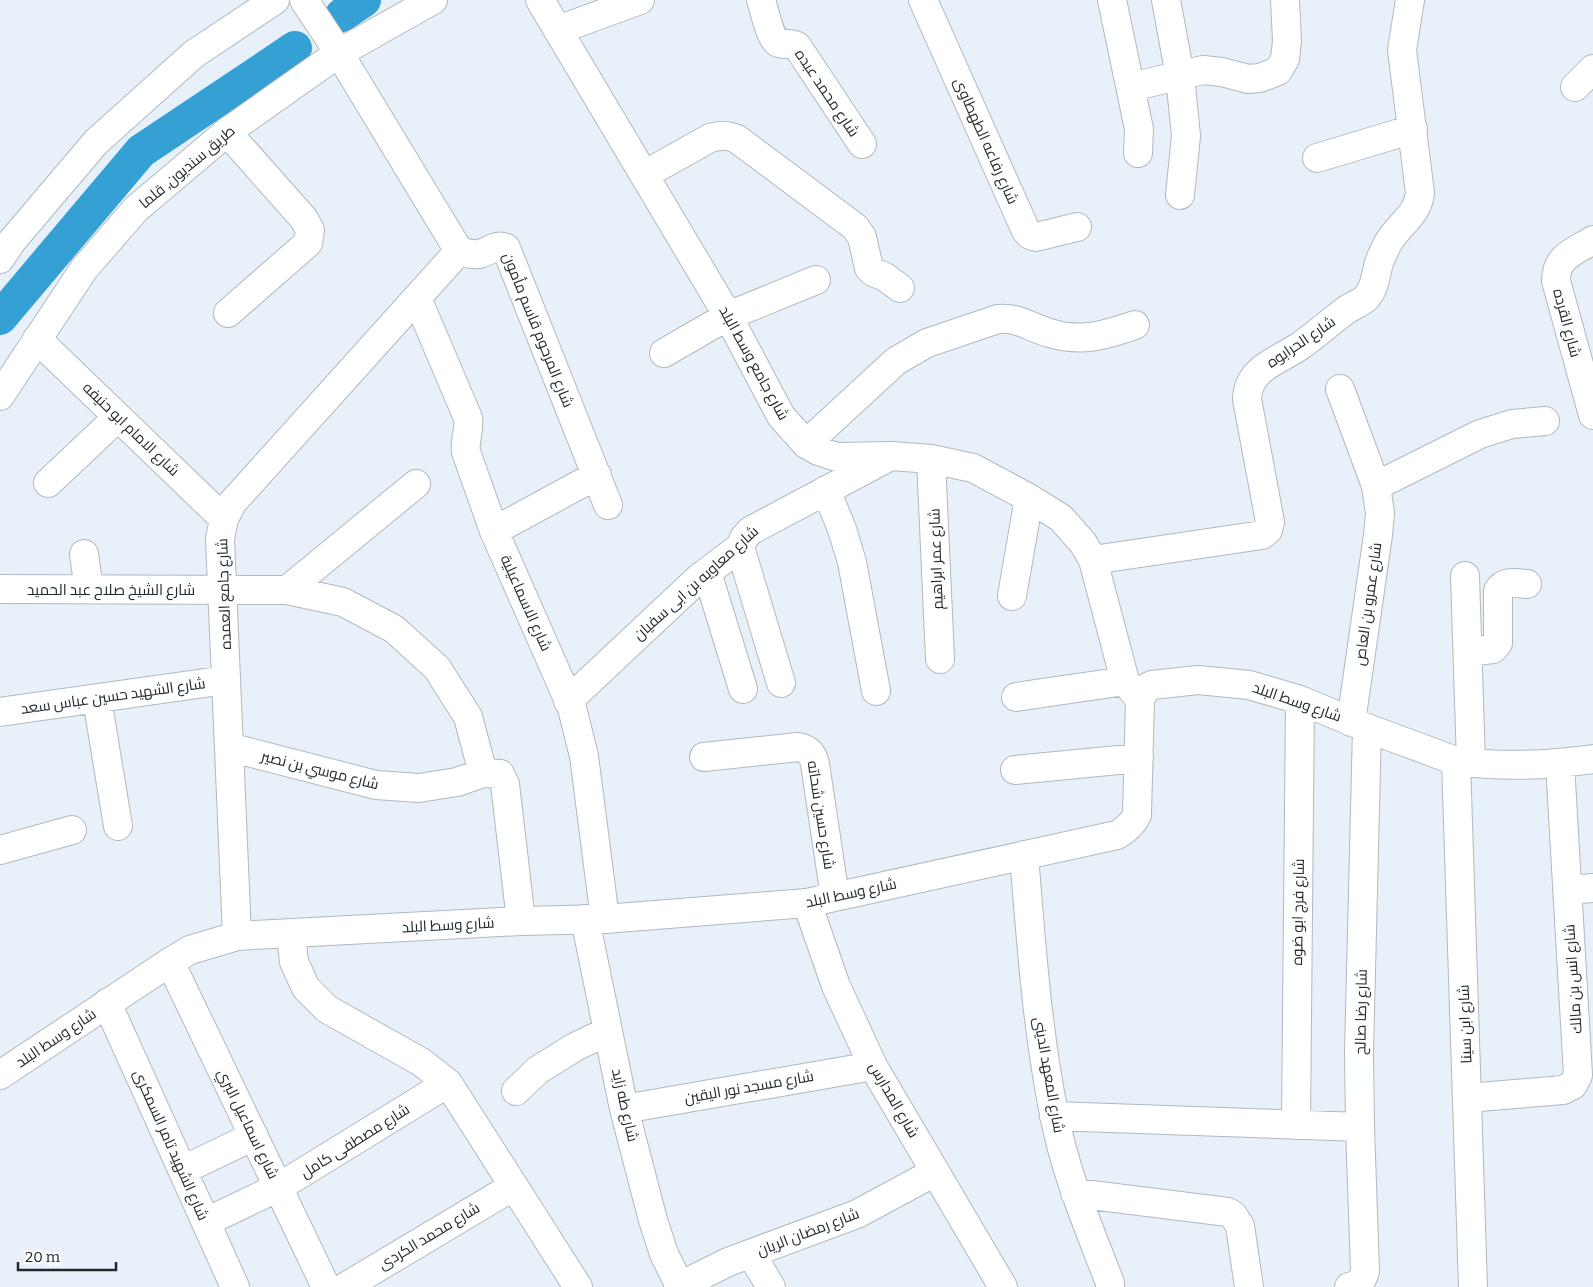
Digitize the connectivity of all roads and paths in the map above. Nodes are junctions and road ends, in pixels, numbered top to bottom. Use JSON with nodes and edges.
{"nodes":[{"id":1,"x":275,"y":0,"type":"edge"},
{"id":2,"x":304,"y":0,"type":"edge"},
{"id":3,"x":433,"y":0,"type":"edge"},
{"id":4,"x":540,"y":0,"type":"edge"},
{"id":5,"x":640,"y":0,"type":"edge"},
{"id":6,"x":761,"y":0,"type":"edge"},
{"id":7,"x":923,"y":0,"type":"edge"},
{"id":8,"x":1112,"y":0,"type":"edge"},
{"id":9,"x":1166,"y":0,"type":"edge"},
{"id":10,"x":1285,"y":0,"type":"edge"},
{"id":11,"x":1410,"y":0,"type":"edge"},
{"id":12,"x":558,"y":30,"type":"junction"},
{"id":13,"x":339,"y":52,"type":"junction"},
{"id":14,"x":1180,"y":76,"type":"junction"},
{"id":15,"x":1131,"y":87,"type":"junction"},
{"id":16,"x":1413,"y":129,"type":"junction"},
{"id":17,"x":227,"y":132,"type":"junction"},
{"id":18,"x":862,"y":144,"type":"dead end"},
{"id":19,"x":1138,"y":153,"type":"dead end"},
{"id":20,"x":1317,"y":158,"type":"dead end"},
{"id":21,"x":644,"y":175,"type":"junction"},
{"id":22,"x":1180,"y":195,"type":"dead end"},
{"id":23,"x":1077,"y":227,"type":"dead end"},
{"id":24,"x":1593,"y":240,"type":"edge"},
{"id":25,"x":4,"y":242,"type":"edge"},
{"id":26,"x":460,"y":251,"type":"junction"},
{"id":27,"x":816,"y":280,"type":"dead end"},
{"id":28,"x":900,"y":288,"type":"dead end"},
{"id":29,"x":417,"y":298,"type":"junction"},
{"id":30,"x":228,"y":313,"type":"dead end"},
{"id":31,"x":728,"y":316,"type":"junction"},
{"id":32,"x":1135,"y":325,"type":"dead end"},
{"id":33,"x":37,"y":340,"type":"junction"},
{"id":34,"x":664,"y":353,"type":"dead end"},
{"id":35,"x":1340,"y":389,"type":"dead end"},
{"id":36,"x":0,"y":396,"type":"edge"},
{"id":37,"x":1593,"y":415,"type":"edge"},
{"id":38,"x":118,"y":417,"type":"junction"},
{"id":39,"x":1545,"y":421,"type":"dead end"},
{"id":40,"x":806,"y":444,"type":"junction"},
{"id":41,"x":890,"y":456,"type":"junction"},
{"id":42,"x":931,"y":459,"type":"junction"},
{"id":43,"x":597,"y":475,"type":"junction"},
{"id":44,"x":48,"y":483,"type":"dead end"},
{"id":45,"x":416,"y":484,"type":"dead end"},
{"id":46,"x":1376,"y":486,"type":"junction"},
{"id":47,"x":826,"y":490,"type":"junction"},
{"id":48,"x":1029,"y":498,"type":"junction"},
{"id":49,"x":608,"y":505,"type":"dead end"},
{"id":50,"x":224,"y":519,"type":"junction"},
{"id":51,"x":494,"y":531,"type":"junction"},
{"id":52,"x":740,"y":547,"type":"junction"},
{"id":53,"x":84,"y":554,"type":"dead end"},
{"id":54,"x":1093,"y":560,"type":"junction"},
{"id":55,"x":707,"y":572,"type":"junction"},
{"id":56,"x":1465,"y":576,"type":"dead end"},
{"id":57,"x":1527,"y":584,"type":"dead end"},
{"id":58,"x":0,"y":589,"type":"edge"},
{"id":59,"x":89,"y":590,"type":"junction"},
{"id":60,"x":223,"y":590,"type":"junction"},
{"id":61,"x":287,"y":590,"type":"junction"},
{"id":62,"x":1012,"y":596,"type":"dead end"},
{"id":63,"x":1468,"y":652,"type":"junction"},
{"id":64,"x":940,"y":659,"type":"dead end"},
{"id":65,"x":226,"y":680,"type":"junction"},
{"id":66,"x":782,"y":683,"type":"dead end"},
{"id":67,"x":743,"y":689,"type":"dead end"},
{"id":68,"x":876,"y":691,"type":"dead end"},
{"id":69,"x":1133,"y":691,"type":"junction"},
{"id":70,"x":1016,"y":697,"type":"dead end"},
{"id":71,"x":97,"y":699,"type":"junction"},
{"id":72,"x":1300,"y":700,"type":"junction"},
{"id":73,"x":568,"y":701,"type":"junction"},
{"id":74,"x":0,"y":712,"type":"edge"},
{"id":75,"x":1359,"y":725,"type":"junction"},
{"id":76,"x":229,"y":747,"type":"junction"},
{"id":77,"x":704,"y":757,"type":"dead end"},
{"id":78,"x":1139,"y":758,"type":"junction"},
{"id":79,"x":1593,"y":759,"type":"edge"},
{"id":80,"x":1464,"y":762,"type":"junction"},
{"id":81,"x":1560,"y":764,"type":"junction"},
{"id":82,"x":1015,"y":770,"type":"dead end"},
{"id":83,"x":483,"y":773,"type":"junction"},
{"id":84,"x":118,"y":826,"type":"dead end"},
{"id":85,"x":72,"y":830,"type":"dead end"},
{"id":86,"x":0,"y":850,"type":"edge"},
{"id":87,"x":1024,"y":855,"type":"junction"},
{"id":88,"x":1580,"y":889,"type":"edge"},
{"id":89,"x":834,"y":897,"type":"junction"},
{"id":90,"x":807,"y":903,"type":"junction"},
{"id":91,"x":595,"y":919,"type":"junction"},
{"id":92,"x":521,"y":921,"type":"junction"},
{"id":93,"x":291,"y":934,"type":"junction"},
{"id":94,"x":237,"y":936,"type":"junction"},
{"id":95,"x":170,"y":962,"type":"junction"},
{"id":96,"x":108,"y":1003,"type":"junction"},
{"id":97,"x":608,"y":1031,"type":"junction"},
{"id":98,"x":873,"y":1066,"type":"junction"},
{"id":99,"x":0,"y":1075,"type":"edge"},
{"id":100,"x":448,"y":1083,"type":"junction"},
{"id":101,"x":516,"y":1091,"type":"dead end"},
{"id":102,"x":1467,"y":1098,"type":"junction"},
{"id":103,"x":624,"y":1109,"type":"junction"},
{"id":104,"x":1054,"y":1116,"type":"junction"},
{"id":105,"x":1296,"y":1125,"type":"junction"},
{"id":106,"x":1360,"y":1127,"type":"junction"},
{"id":107,"x":254,"y":1136,"type":"junction"},
{"id":108,"x":183,"y":1170,"type":"junction"},
{"id":109,"x":935,"y":1172,"type":"junction"},
{"id":110,"x":514,"y":1186,"type":"junction"},
{"id":111,"x":279,"y":1187,"type":"junction"},
{"id":112,"x":1075,"y":1192,"type":"junction"},
{"id":113,"x":206,"y":1222,"type":"junction"},
{"id":114,"x":751,"y":1254,"type":"junction"},
{"id":115,"x":679,"y":1286,"type":"edge"},
{"id":116,"x":235,"y":1287,"type":"edge"},
{"id":117,"x":326,"y":1287,"type":"edge"},
{"id":118,"x":345,"y":1287,"type":"edge"},
{"id":119,"x":578,"y":1287,"type":"edge"},
{"id":120,"x":771,"y":1287,"type":"edge"},
{"id":121,"x":1003,"y":1287,"type":"edge"},
{"id":122,"x":1110,"y":1287,"type":"edge"},
{"id":123,"x":1249,"y":1287,"type":"edge"},
{"id":124,"x":1348,"y":1287,"type":"edge"},
{"id":125,"x":1473,"y":1287,"type":"edge"}],
"edges":[{"from":1,"to":25,"type":"street"},
{"from":2,"to":13,"type":"street"},
{"from":3,"to":13,"type":"street","name":"طريق سنديون, قلما"},
{"from":4,"to":12,"type":"street","name":"شارع جامع وسط البلد"},
{"from":5,"to":12,"type":"street"},
{"from":6,"to":18,"type":"street","name":"شارع محمد عبده"},
{"from":7,"to":23,"type":"street","name":"شارع رفاعه الطهطاوى"},
{"from":8,"to":15,"type":"street"},
{"from":9,"to":14,"type":"street"},
{"from":10,"to":14,"type":"street"},
{"from":11,"to":16,"type":"street","name":"شارع الحرابوه"},
{"from":12,"to":21,"type":"street","name":"شارع جامع وسط البلد"},
{"from":13,"to":17,"type":"street","name":"طريق سنديون, قلما"},
{"from":13,"to":26,"type":"street"},
{"from":14,"to":15,"type":"street"},
{"from":14,"to":22,"type":"street"},
{"from":15,"to":19,"type":"street"},
{"from":16,"to":20,"type":"street"},
{"from":16,"to":54,"type":"street","name":"شارع الحرابوه"},
{"from":17,"to":30,"type":"street"},
{"from":17,"to":33,"type":"street","name":"طريق سنديون, قلما"},
{"from":21,"to":28,"type":"street"},
{"from":21,"to":31,"type":"street","name":"شارع جامع وسط البلد"},
{"from":24,"to":37,"type":"street","name":"شارع القرده"},
{"from":26,"to":29,"type":"street","name":"شارع جامع العمده"},
{"from":26,"to":43,"type":"street","name":"شارع المرحوم قاسم مأمون"},
{"from":27,"to":31,"type":"street"},
{"from":29,"to":50,"type":"street","name":"شارع جامع العمده"},
{"from":29,"to":51,"type":"street","name":"شارع الاسماعيلية"},
{"from":31,"to":34,"type":"street"},
{"from":31,"to":40,"type":"street","name":"شارع جامع وسط البلد"},
{"from":32,"to":40,"type":"street"},
{"from":33,"to":36,"type":"street","name":"طريق سنديون, قلما"},
{"from":33,"to":38,"type":"street","name":"شارع الامام ابو حنيفه"},
{"from":35,"to":46,"type":"street","name":"شارع عمرو بن العاص"},
{"from":38,"to":44,"type":"street"},
{"from":38,"to":50,"type":"street","name":"شارع الامام ابو حنيفه"},
{"from":39,"to":46,"type":"street"},
{"from":40,"to":41,"type":"street","name":"شارع جامع وسط البلد"},
{"from":41,"to":42,"type":"street","name":"شارع جامع وسط البلد"},
{"from":41,"to":47,"type":"street","name":"شارع معاويه بن ابى سفيان"},
{"from":42,"to":48,"type":"street","name":"شارع جامع وسط البلد"},
{"from":42,"to":64,"type":"street","name":"شارع عمر ابراهيم"},
{"from":43,"to":49,"type":"street","name":"شارع المرحوم قاسم مأمون"},
{"from":43,"to":51,"type":"street"},
{"from":45,"to":61,"type":"street"},
{"from":46,"to":75,"type":"street","name":"شارع عمرو بن العاص"},
{"from":47,"to":52,"type":"street","name":"شارع معاويه بن ابى سفيان"},
{"from":47,"to":68,"type":"street"},
{"from":48,"to":54,"type":"street","name":"شارع جامع وسط البلد"},
{"from":48,"to":62,"type":"street"},
{"from":50,"to":60,"type":"street","name":"شارع جامع العمده"},
{"from":51,"to":73,"type":"street","name":"شارع الاسماعيلية"},
{"from":52,"to":55,"type":"street","name":"شارع معاويه بن ابى سفيان"},
{"from":52,"to":66,"type":"street"},
{"from":53,"to":59,"type":"street"},
{"from":54,"to":69,"type":"street","name":"شارع جامع وسط البلد"},
{"from":55,"to":67,"type":"street"},
{"from":55,"to":73,"type":"street","name":"شارع معاويه بن ابى سفيان"},
{"from":56,"to":63,"type":"street","name":"شارع ابن سينا"},
{"from":57,"to":63,"type":"street"},
{"from":58,"to":59,"type":"street","name":"شارع الشيخ صلاح عبد الحميد"},
{"from":59,"to":60,"type":"street","name":"شارع الشيخ صلاح عبد الحميد"},
{"from":60,"to":61,"type":"street","name":"شارع الشيخ صلاح عبد الحميد"},
{"from":60,"to":65,"type":"street","name":"شارع جامع العمده"},
{"from":61,"to":83,"type":"street","name":"شارع الشيخ صلاح عبد الحميد"},
{"from":63,"to":80,"type":"street","name":"شارع ابن سينا"},
{"from":65,"to":71,"type":"street","name":"شارع الشهيد حسين عباس سعد"},
{"from":65,"to":76,"type":"street","name":"شارع جامع العمده"},
{"from":69,"to":70,"type":"street"},
{"from":69,"to":72,"type":"street","name":"شارع وسط البلد"},
{"from":69,"to":78,"type":"street","name":"شارع وسط البلد"},
{"from":71,"to":74,"type":"street","name":"شارع الشهيد حسين عباس سعد"},
{"from":71,"to":84,"type":"street"},
{"from":72,"to":75,"type":"street","name":"شارع وسط البلد"},
{"from":72,"to":105,"type":"street","name":"شارع فرج ابو ضوه"},
{"from":73,"to":91,"type":"street","name":"شارع الاسماعيلية"},
{"from":75,"to":80,"type":"street","name":"شارع وسط البلد"},
{"from":75,"to":106,"type":"street","name":"شارع رضا صالح"},
{"from":76,"to":83,"type":"street","name":"شارع موسي بن نصير"},
{"from":76,"to":94,"type":"street","name":"شارع جامع العمده"},
{"from":77,"to":89,"type":"street","name":"شارع حسين شحاته"},
{"from":78,"to":82,"type":"street"},
{"from":78,"to":87,"type":"street","name":"شارع وسط البلد"},
{"from":79,"to":81,"type":"street","name":"شارع وسط البلد"},
{"from":80,"to":81,"type":"street","name":"شارع وسط البلد"},
{"from":80,"to":102,"type":"street","name":"شارع ابن سينا"},
{"from":81,"to":88,"type":"street","name":"شارع انس بن مالك"},
{"from":83,"to":92,"type":"street"},
{"from":85,"to":86,"type":"street"},
{"from":87,"to":89,"type":"street","name":"شارع وسط البلد"},
{"from":87,"to":104,"type":"street","name":"شارع المعهد الدينى"},
{"from":88,"to":102,"type":"street","name":"شارع انس بن مالك"},
{"from":89,"to":90,"type":"street","name":"شارع وسط البلد"},
{"from":90,"to":91,"type":"street","name":"شارع وسط البلد"},
{"from":90,"to":98,"type":"street","name":"شارع المدارس"},
{"from":91,"to":92,"type":"street","name":"شارع وسط البلد"},
{"from":91,"to":97,"type":"street","name":"شارع طه زايد"},
{"from":92,"to":93,"type":"street","name":"شارع وسط البلد"},
{"from":93,"to":94,"type":"street","name":"شارع وسط البلد"},
{"from":93,"to":100,"type":"street"},
{"from":94,"to":95,"type":"street","name":"شارع وسط البلد"},
{"from":95,"to":96,"type":"street","name":"شارع وسط البلد"},
{"from":95,"to":107,"type":"street","name":"شارع اسماعيل البري"},
{"from":96,"to":99,"type":"street","name":"شارع وسط البلد"},
{"from":96,"to":108,"type":"street","name":"شارع الشهيد تامر السمكرى"},
{"from":97,"to":101,"type":"street"},
{"from":97,"to":103,"type":"street","name":"شارع طه زايد"},
{"from":98,"to":103,"type":"street","name":"شارع مسجد نور اليقين"},
{"from":98,"to":109,"type":"street","name":"شارع المدارس"},
{"from":100,"to":110,"type":"street"},
{"from":100,"to":111,"type":"street","name":"شارع مصطفى كامل"},
{"from":102,"to":125,"type":"street","name":"شارع ابن سينا"},
{"from":103,"to":115,"type":"street","name":"شارع طه زايد"},
{"from":104,"to":105,"type":"street"},
{"from":104,"to":112,"type":"street","name":"شارع المعهد الدينى"},
{"from":105,"to":106,"type":"street"},
{"from":106,"to":124,"type":"street","name":"شارع رضا صالح"},
{"from":107,"to":108,"type":"street"},
{"from":107,"to":111,"type":"street","name":"شارع اسماعيل البري"},
{"from":108,"to":113,"type":"street","name":"شارع الشهيد تامر السمكرى"},
{"from":109,"to":114,"type":"street","name":"شارع رمضان الريان"},
{"from":109,"to":121,"type":"street","name":"شارع المدارس"},
{"from":110,"to":118,"type":"street","name":"شارع محمد الكردى"},
{"from":110,"to":119,"type":"street"},
{"from":111,"to":113,"type":"street","name":"شارع مصطفى كامل"},
{"from":111,"to":117,"type":"street","name":"شارع اسماعيل البري"},
{"from":112,"to":122,"type":"street","name":"شارع المعهد الدينى"},
{"from":112,"to":123,"type":"street"},
{"from":113,"to":116,"type":"street","name":"شارع الشهيد تامر السمكرى"},
{"from":114,"to":115,"type":"street","name":"شارع رمضان الريان"},
{"from":114,"to":120,"type":"street"}]}
